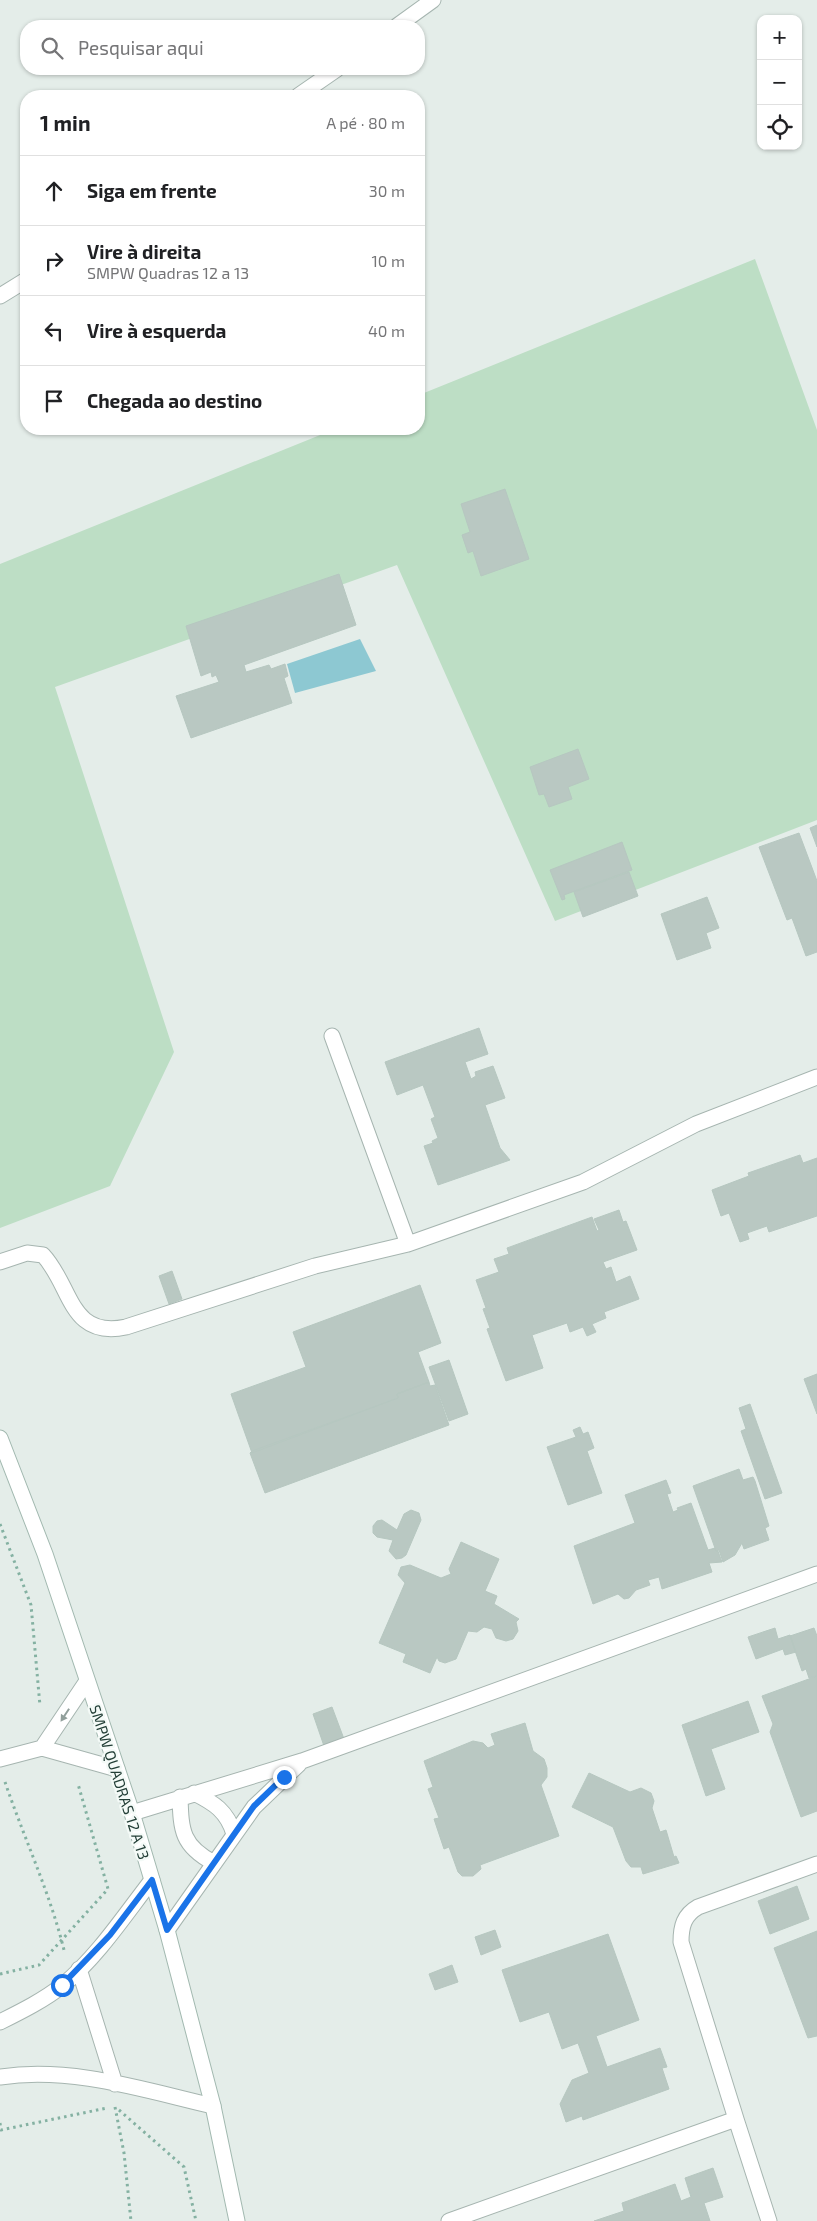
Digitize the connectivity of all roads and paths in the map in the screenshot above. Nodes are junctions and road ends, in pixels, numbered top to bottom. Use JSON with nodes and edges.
{"nodes":[{"id":1,"x":433,"y":0,"type":"edge"},
{"id":2,"x":405,"y":20,"type":"edge"},
{"id":3,"x":328,"y":75,"type":"edge"},
{"id":4,"x":307,"y":90,"type":"edge"},
{"id":5,"x":20,"y":284,"type":"edge"},
{"id":6,"x":0,"y":296,"type":"edge"},
{"id":7,"x":332,"y":1036,"type":"dead end"},
{"id":8,"x":817,"y":1077,"type":"edge"},
{"id":9,"x":408,"y":1244,"type":"junction"},
{"id":10,"x":0,"y":1262,"type":"edge"},
{"id":11,"x":0,"y":1438,"type":"edge"},
{"id":12,"x":817,"y":1574,"type":"edge"},
{"id":13,"x":87,"y":1681,"type":"junction"},
{"id":14,"x":42,"y":1748,"type":"junction"},
{"id":15,"x":0,"y":1758,"type":"edge"},
{"id":16,"x":302,"y":1761,"type":"junction"},
{"id":17,"x":117,"y":1769,"type":"junction"},
{"id":18,"x":187,"y":1795,"type":"junction"},
{"id":19,"x":132,"y":1813,"type":"junction"},
{"id":20,"x":234,"y":1834,"type":"junction"},
{"id":21,"x":214,"y":1863,"type":"junction"},
{"id":22,"x":817,"y":1864,"type":"edge"},
{"id":23,"x":152,"y":1880,"type":"junction"},
{"id":24,"x":167,"y":1930,"type":"junction"},
{"id":25,"x":79,"y":1969,"type":"junction"},
{"id":26,"x":0,"y":2022,"type":"edge"},
{"id":27,"x":0,"y":2077,"type":"edge"},
{"id":28,"x":115,"y":2084,"type":"junction"},
{"id":29,"x":213,"y":2106,"type":"junction"},
{"id":30,"x":736,"y":2118,"type":"junction"},
{"id":31,"x":0,"y":2123,"type":"edge"},
{"id":32,"x":196,"y":2221,"type":"edge"},
{"id":33,"x":237,"y":2221,"type":"edge"},
{"id":34,"x":449,"y":2221,"type":"edge"},
{"id":35,"x":768,"y":2221,"type":"edge"}],
"edges":[{"from":1,"to":2,"type":"street"},
{"from":3,"to":4,"type":"street"},
{"from":5,"to":6,"type":"street"},
{"from":7,"to":9,"type":"street"},
{"from":8,"to":9,"type":"street"},
{"from":9,"to":10,"type":"street"},
{"from":11,"to":13,"type":"street","name":"SMPW QUADRAS 12 A 13"},
{"from":12,"to":16,"type":"street"},
{"from":13,"to":14,"type":"street","one_way":true},
{"from":13,"to":17,"type":"street","name":"SMPW QUADRAS 12 A 13"},
{"from":14,"to":15,"type":"street"},
{"from":14,"to":17,"type":"street"},
{"from":16,"to":18,"type":"street"},
{"from":16,"to":20,"type":"street"},
{"from":17,"to":19,"type":"street","name":"SMPW QUADRAS 12 A 13"},
{"from":18,"to":19,"type":"street"},
{"from":18,"to":20,"type":"street"},
{"from":18,"to":21,"type":"street"},
{"from":19,"to":23,"type":"street","name":"SMPW QUADRAS 12 A 13"},
{"from":20,"to":21,"type":"street"},
{"from":21,"to":24,"type":"street"},
{"from":22,"to":30,"type":"street"},
{"from":23,"to":24,"type":"street","name":"SMPW QUADRAS 12 A 13"},
{"from":23,"to":25,"type":"street"},
{"from":24,"to":29,"type":"street","name":"SMPW QUADRAS 12 A 13"},
{"from":25,"to":26,"type":"street"},
{"from":25,"to":28,"type":"street"},
{"from":27,"to":28,"type":"street"},
{"from":28,"to":29,"type":"street"},
{"from":29,"to":33,"type":"street","name":"SMPW QUADRAS 12 A 13"},
{"from":30,"to":34,"type":"street"},
{"from":30,"to":35,"type":"street"},
{"from":31,"to":32,"type":"path"}]}
